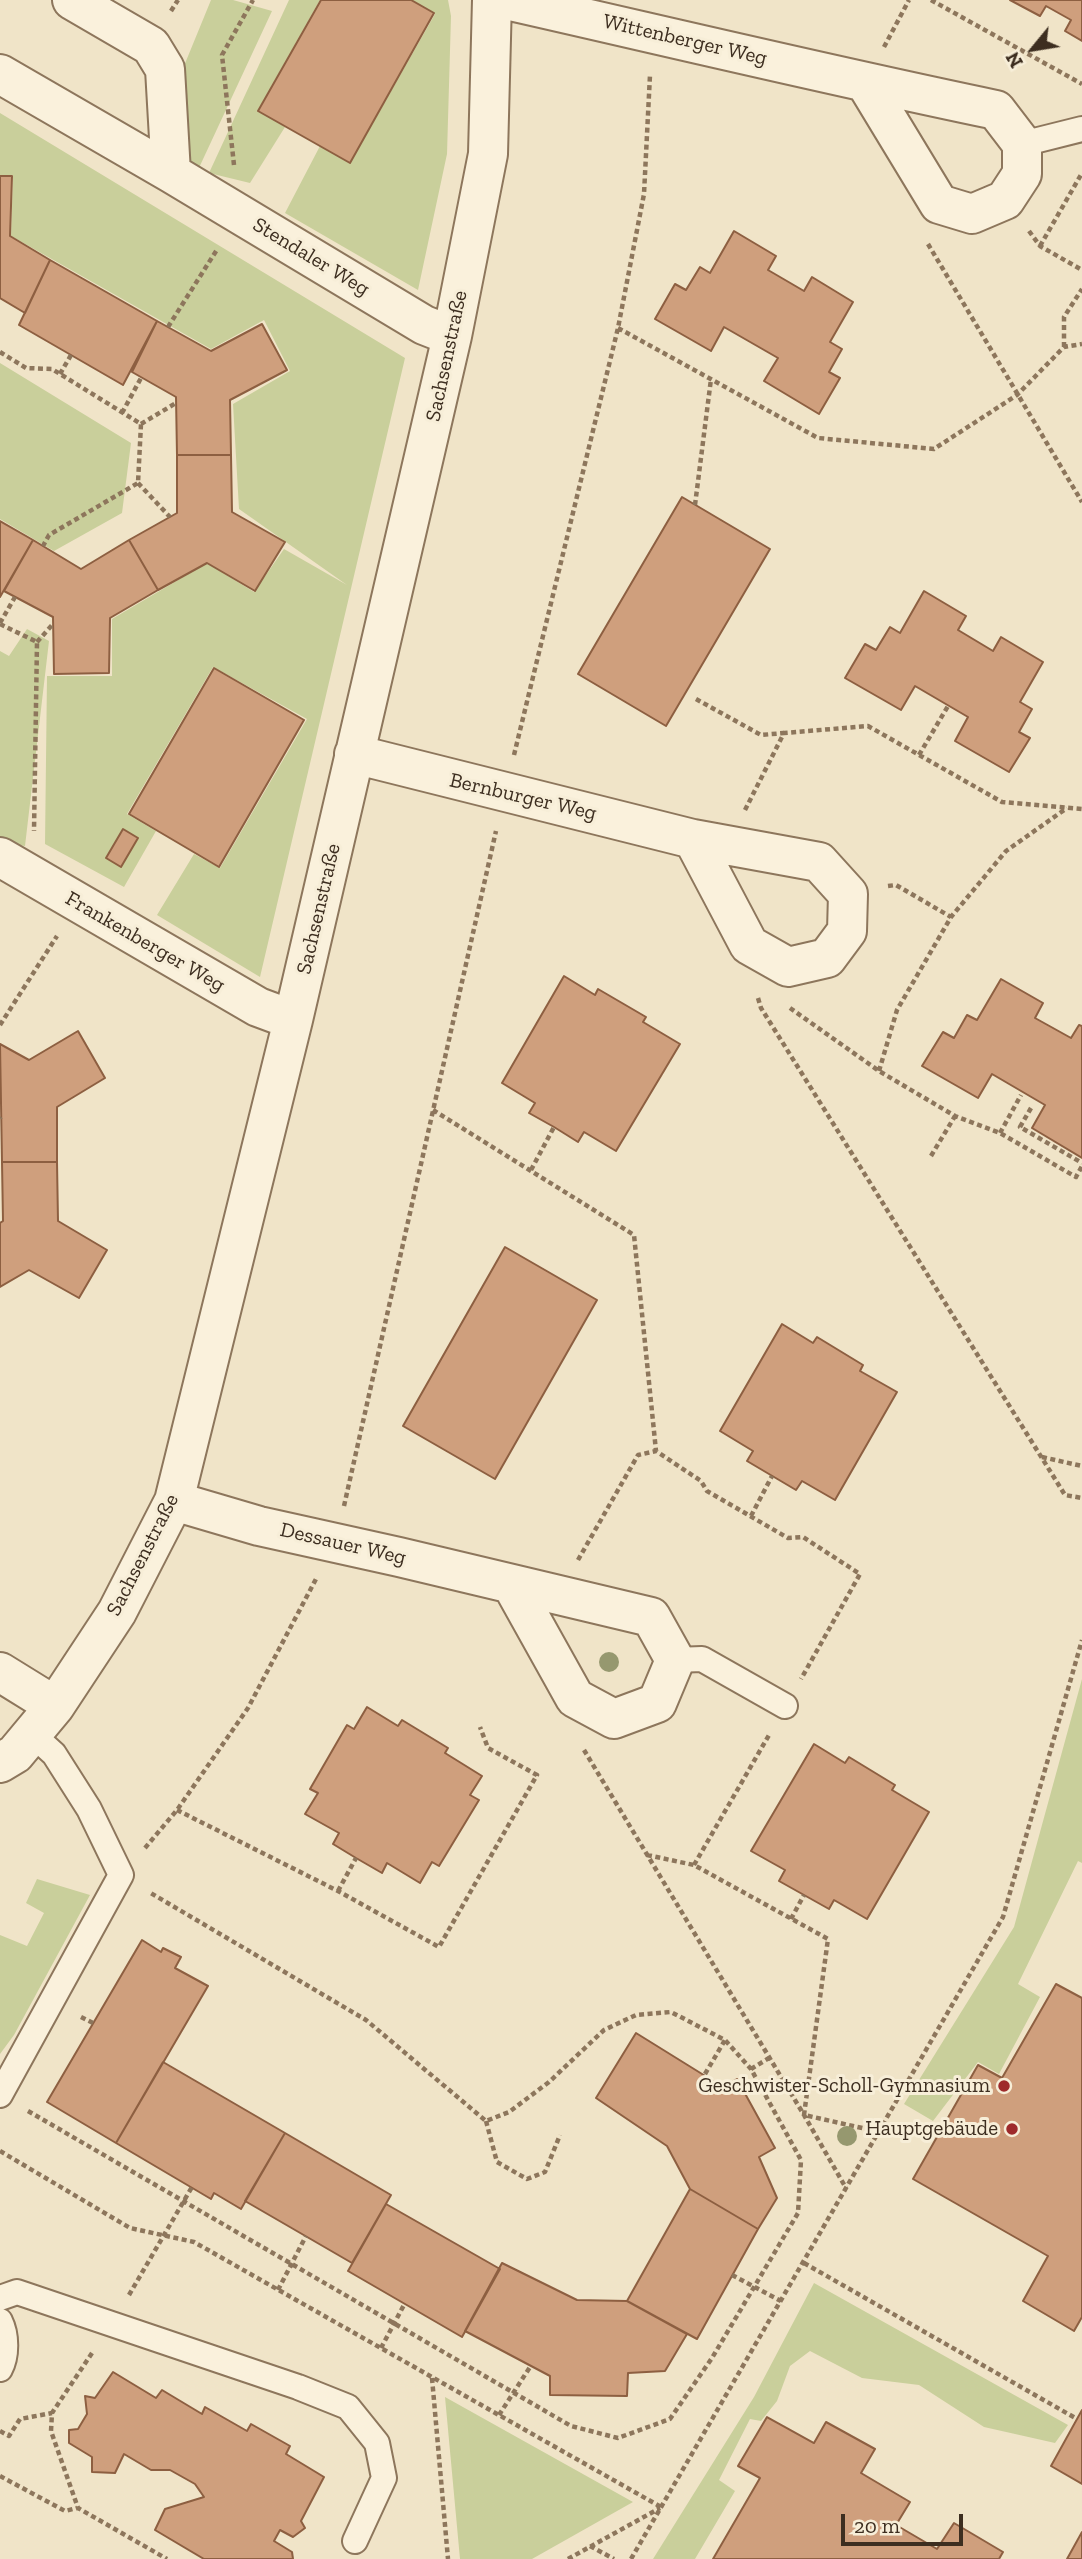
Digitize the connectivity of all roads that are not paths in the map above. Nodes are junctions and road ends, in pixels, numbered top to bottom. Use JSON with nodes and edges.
{"nodes":[{"id":1,"x":72,"y":0,"type":"edge"},
{"id":2,"x":492,"y":0,"type":"edge"},
{"id":3,"x":506,"y":0,"type":"edge"},
{"id":4,"x":0,"y":74,"type":"edge"},
{"id":5,"x":864,"y":82,"type":"junction"},
{"id":6,"x":1082,"y":128,"type":"edge"},
{"id":7,"x":1022,"y":144,"type":"junction"},
{"id":8,"x":171,"y":173,"type":"junction"},
{"id":9,"x":452,"y":336,"type":"junction"},
{"id":10,"x":354,"y":754,"type":"junction"},
{"id":11,"x":710,"y":842,"type":"junction"},
{"id":12,"x":0,"y":857,"type":"edge"},
{"id":13,"x":293,"y":1020,"type":"junction"},
{"id":14,"x":174,"y":1501,"type":"junction"},
{"id":15,"x":512,"y":1585,"type":"junction"},
{"id":16,"x":675,"y":1660,"type":"junction"},
{"id":17,"x":0,"y":1672,"type":"edge"},
{"id":18,"x":785,"y":1706,"type":"road end"},
{"id":19,"x":44,"y":1720,"type":"junction"},
{"id":20,"x":0,"y":1763,"type":"edge"},
{"id":21,"x":0,"y":2095,"type":"edge"},
{"id":22,"x":0,"y":2298,"type":"edge"},
{"id":23,"x":0,"y":2321,"type":"edge"},
{"id":24,"x":0,"y":2370,"type":"edge"},
{"id":25,"x":355,"y":2541,"type":"dead end"}],
"edges":[{"from":1,"to":8,"type":"street"},
{"from":2,"to":9,"type":"street","name":"Sachsenstraße"},
{"from":3,"to":5,"type":"street","name":"Wittenberger Weg"},
{"from":4,"to":8,"type":"street","name":"Stendaler Weg"},
{"from":5,"to":7,"type":"street","name":"Wittenberger Weg"},
{"from":5,"to":7,"type":"street"},
{"from":6,"to":7,"type":"lane"},
{"from":8,"to":9,"type":"street","name":"Stendaler Weg"},
{"from":9,"to":10,"type":"street","name":"Sachsenstraße"},
{"from":10,"to":11,"type":"street","name":"Bernburger Weg"},
{"from":10,"to":13,"type":"street","name":"Sachsenstraße"},
{"from":11,"to":11,"type":"street","name":"Bernburger Weg"},
{"from":12,"to":13,"type":"street","name":"Frankenberger Weg"},
{"from":13,"to":14,"type":"street","name":"Sachsenstraße"},
{"from":14,"to":15,"type":"street","name":"Dessauer Weg"},
{"from":14,"to":19,"type":"street","name":"Sachsenstraße"},
{"from":15,"to":16,"type":"street","name":"Dessauer Weg"},
{"from":15,"to":16,"type":"street"},
{"from":16,"to":18,"type":"lane"},
{"from":17,"to":19,"type":"street"},
{"from":19,"to":20,"type":"street","name":"Sachsenstraße"},
{"from":19,"to":21,"type":"lane"},
{"from":22,"to":25,"type":"lane"},
{"from":23,"to":24,"type":"lane"}]}
